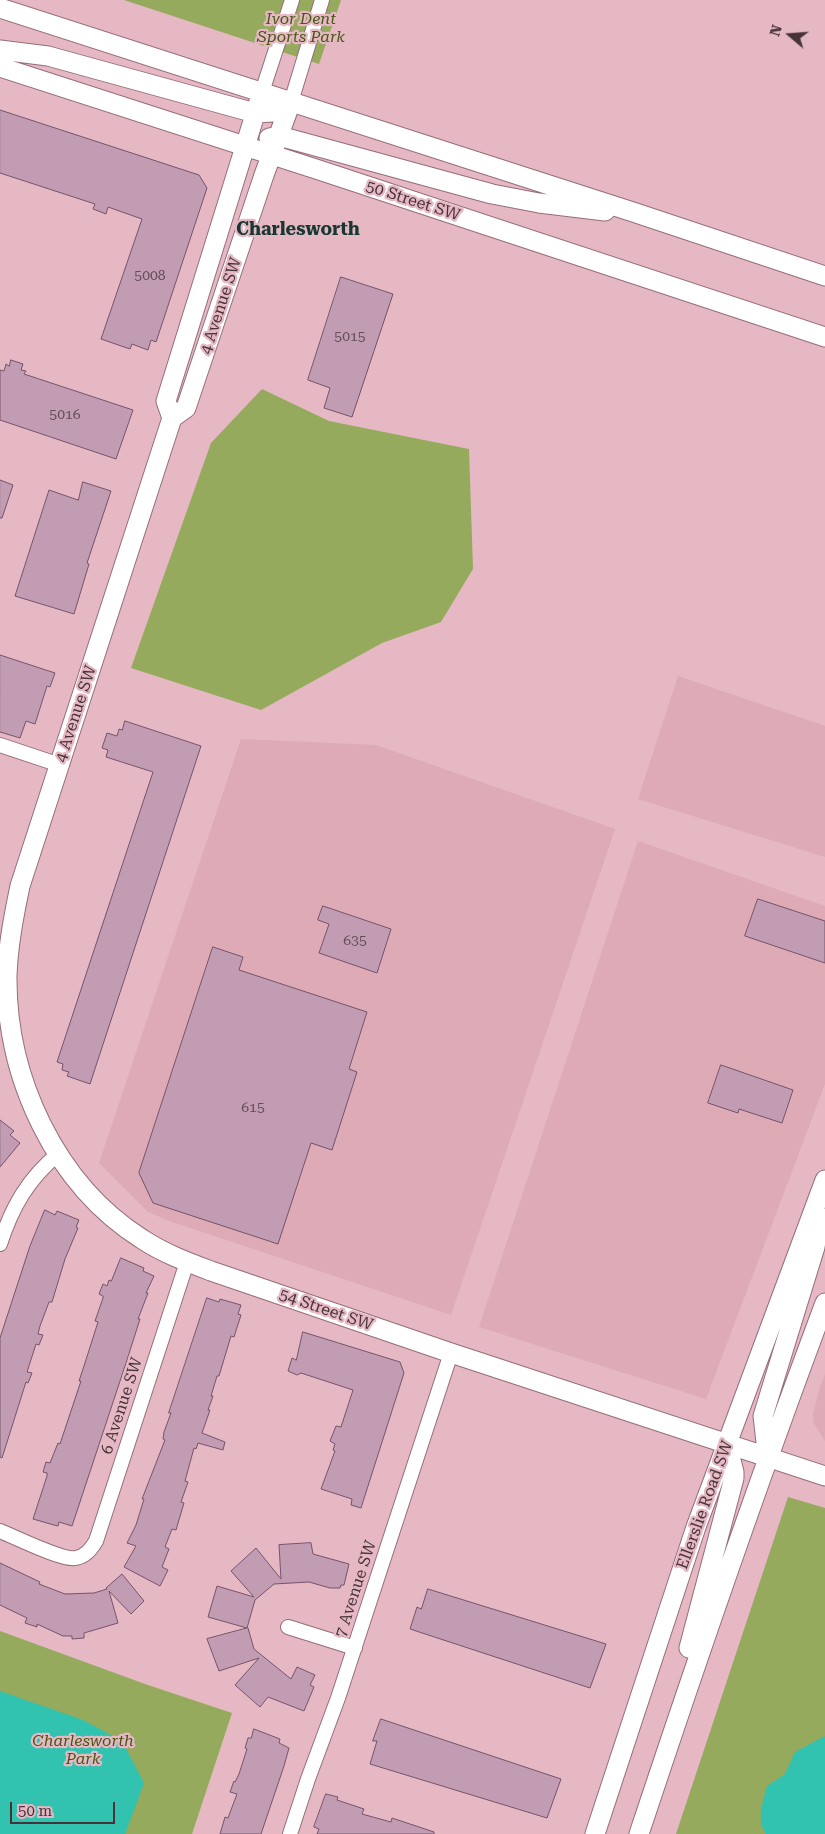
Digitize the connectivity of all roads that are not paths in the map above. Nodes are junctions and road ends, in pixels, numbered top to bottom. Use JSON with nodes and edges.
{"nodes":[{"id":1,"x":292,"y":0,"type":"edge"},
{"id":2,"x":322,"y":0,"type":"edge"},
{"id":3,"x":0,"y":8,"type":"edge"},
{"id":4,"x":0,"y":50,"type":"edge"},
{"id":5,"x":0,"y":67,"type":"edge"},
{"id":6,"x":262,"y":92,"type":"junction"},
{"id":7,"x":291,"y":102,"type":"junction"},
{"id":8,"x":255,"y":113,"type":"junction"},
{"id":9,"x":279,"y":136,"type":"junction"},
{"id":10,"x":244,"y":146,"type":"junction"},
{"id":11,"x":272,"y":155,"type":"junction"},
{"id":12,"x":633,"y":212,"type":"junction"},
{"id":13,"x":825,"y":276,"type":"edge"},
{"id":14,"x":761,"y":315,"type":"junction"},
{"id":15,"x":825,"y":327,"type":"edge"},
{"id":16,"x":825,"y":337,"type":"edge"},
{"id":17,"x":172,"y":418,"type":"junction"},
{"id":18,"x":0,"y":746,"type":"edge"},
{"id":19,"x":60,"y":765,"type":"junction"},
{"id":20,"x":4,"y":1015,"type":"edge"},
{"id":21,"x":58,"y":1154,"type":"junction"},
{"id":22,"x":825,"y":1180,"type":"edge"},
{"id":23,"x":825,"y":1185,"type":"edge"},
{"id":24,"x":0,"y":1244,"type":"edge"},
{"id":25,"x":188,"y":1262,"type":"junction"},
{"id":26,"x":825,"y":1303,"type":"edge"},
{"id":27,"x":452,"y":1353,"type":"junction"},
{"id":28,"x":726,"y":1444,"type":"junction"},
{"id":29,"x":768,"y":1457,"type":"junction"},
{"id":30,"x":825,"y":1476,"type":"edge"},
{"id":31,"x":0,"y":1531,"type":"edge"},
{"id":32,"x":288,"y":1627,"type":"dead end"},
{"id":33,"x":355,"y":1648,"type":"junction"},
{"id":34,"x":678,"y":1716,"type":"junction"},
{"id":35,"x":290,"y":1834,"type":"edge"},
{"id":36,"x":595,"y":1834,"type":"edge"},
{"id":37,"x":639,"y":1834,"type":"edge"}],
"edges":[{"from":1,"to":6,"type":"street"},
{"from":2,"to":7,"type":"street"},
{"from":3,"to":6,"type":"main road"},
{"from":4,"to":8,"type":"main road"},
{"from":5,"to":10,"type":"main road","name":"50 Street SW"},
{"from":6,"to":7,"type":"main road"},
{"from":6,"to":8,"type":"main road","name":"4 Avenue SW"},
{"from":7,"to":8,"type":"main road"},
{"from":7,"to":9,"type":"main road","name":"4 Avenue SW"},
{"from":7,"to":12,"type":"main road"},
{"from":8,"to":10,"type":"main road","name":"4 Avenue SW"},
{"from":9,"to":10,"type":"main road"},
{"from":9,"to":11,"type":"main road","name":"4 Avenue SW"},
{"from":9,"to":12,"type":"main road"},
{"from":10,"to":11,"type":"main road","name":"50 Street SW"},
{"from":10,"to":17,"type":"main road","name":"4 Avenue SW"},
{"from":11,"to":14,"type":"main road","name":"50 Street SW"},
{"from":11,"to":17,"type":"main road","name":"4 Avenue SW"},
{"from":12,"to":13,"type":"main road"},
{"from":14,"to":15,"type":"main road"},
{"from":14,"to":16,"type":"main road","name":"50 Street SW"},
{"from":17,"to":19,"type":"main road","name":"4 Avenue SW"},
{"from":18,"to":19,"type":"street"},
{"from":19,"to":20,"type":"main road","name":"4 Avenue SW"},
{"from":20,"to":21,"type":"main road","name":"54 Street SW"},
{"from":21,"to":24,"type":"street"},
{"from":21,"to":25,"type":"main road","name":"54 Street SW"},
{"from":22,"to":28,"type":"main road","name":"Ellerslie Road SW"},
{"from":23,"to":29,"type":"main road"},
{"from":25,"to":27,"type":"main road","name":"54 Street SW"},
{"from":25,"to":31,"type":"street","name":"6 Avenue SW"},
{"from":26,"to":29,"type":"main road"},
{"from":27,"to":28,"type":"main road","name":"54 Street SW"},
{"from":27,"to":33,"type":"street","name":"7 Avenue SW"},
{"from":28,"to":29,"type":"main road","name":"54 Street SW"},
{"from":28,"to":34,"type":"main road"},
{"from":28,"to":36,"type":"main road","name":"Ellerslie Road SW"},
{"from":29,"to":30,"type":"main road","name":"54 Street SW"},
{"from":29,"to":34,"type":"main road"},
{"from":32,"to":33,"type":"street"},
{"from":33,"to":35,"type":"street","name":"7 Avenue SW"},
{"from":34,"to":37,"type":"main road"}]}
